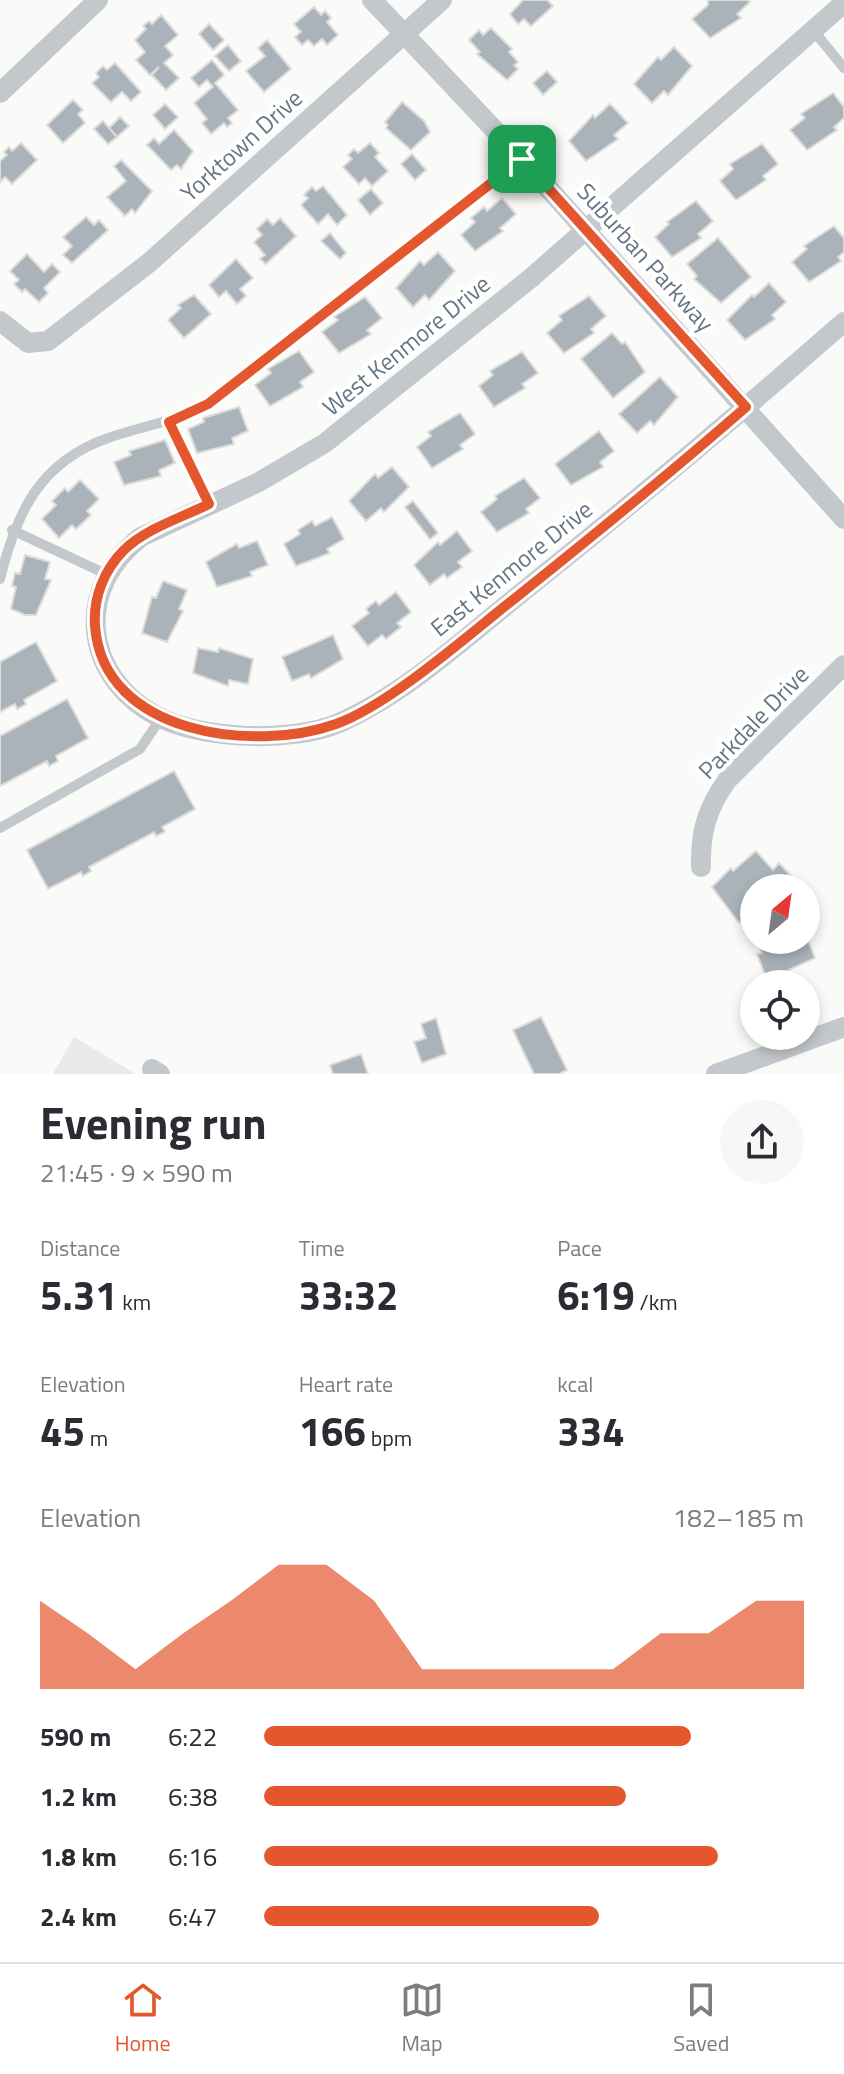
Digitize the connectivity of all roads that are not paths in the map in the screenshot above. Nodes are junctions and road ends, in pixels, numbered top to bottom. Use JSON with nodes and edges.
{"nodes":[{"id":1,"x":98,"y":0,"type":"edge"},
{"id":2,"x":372,"y":0,"type":"edge"},
{"id":3,"x":442,"y":0,"type":"edge"},
{"id":4,"x":844,"y":3,"type":"edge"},
{"id":5,"x":813,"y":30,"type":"junction"},
{"id":6,"x":404,"y":34,"type":"junction"},
{"id":7,"x":844,"y":68,"type":"edge"},
{"id":8,"x":0,"y":93,"type":"edge"},
{"id":9,"x":522,"y":159,"type":"junction"},
{"id":10,"x":586,"y":229,"type":"junction"},
{"id":11,"x":0,"y":321,"type":"edge"},
{"id":12,"x":844,"y":322,"type":"edge"},
{"id":13,"x":746,"y":407,"type":"junction"},
{"id":14,"x":169,"y":422,"type":"junction"},
{"id":15,"x":209,"y":504,"type":"junction"},
{"id":16,"x":844,"y":519,"type":"edge"},
{"id":17,"x":12,"y":530,"type":"junction"},
{"id":18,"x":106,"y":574,"type":"junction"},
{"id":19,"x":0,"y":579,"type":"edge"},
{"id":20,"x":844,"y":665,"type":"edge"},
{"id":21,"x":161,"y":718,"type":"junction"},
{"id":22,"x":0,"y":828,"type":"edge"},
{"id":23,"x":701,"y":867,"type":"dead end"},
{"id":24,"x":844,"y":1027,"type":"edge"},
{"id":25,"x":716,"y":1074,"type":"edge"}],
"edges":[{"from":1,"to":8,"type":"street"},
{"from":2,"to":6,"type":"street","name":"Suburban Parkway"},
{"from":3,"to":6,"type":"street","name":"Yorktown Drive"},
{"from":4,"to":5,"type":"street","name":"West Kenmore Drive"},
{"from":5,"to":7,"type":"lane"},
{"from":5,"to":10,"type":"street","name":"West Kenmore Drive"},
{"from":6,"to":9,"type":"street","name":"Suburban Parkway"},
{"from":6,"to":11,"type":"street","name":"Yorktown Drive"},
{"from":9,"to":10,"type":"street","name":"Suburban Parkway"},
{"from":9,"to":14,"type":"lane"},
{"from":10,"to":13,"type":"street","name":"Suburban Parkway"},
{"from":10,"to":15,"type":"street","name":"West Kenmore Drive"},
{"from":12,"to":13,"type":"street","name":"East Kenmore Drive"},
{"from":13,"to":16,"type":"street","name":"Suburban Parkway"},
{"from":13,"to":21,"type":"street","name":"East Kenmore Drive"},
{"from":14,"to":15,"type":"lane"},
{"from":14,"to":17,"type":"lane"},
{"from":15,"to":18,"type":"street","name":"West Kenmore Drive"},
{"from":17,"to":18,"type":"lane"},
{"from":17,"to":19,"type":"lane"},
{"from":18,"to":21,"type":"street","name":"West Kenmore Drive"},
{"from":20,"to":23,"type":"street","name":"Parkdale Drive"},
{"from":21,"to":22,"type":"lane"},
{"from":24,"to":25,"type":"street"}]}
